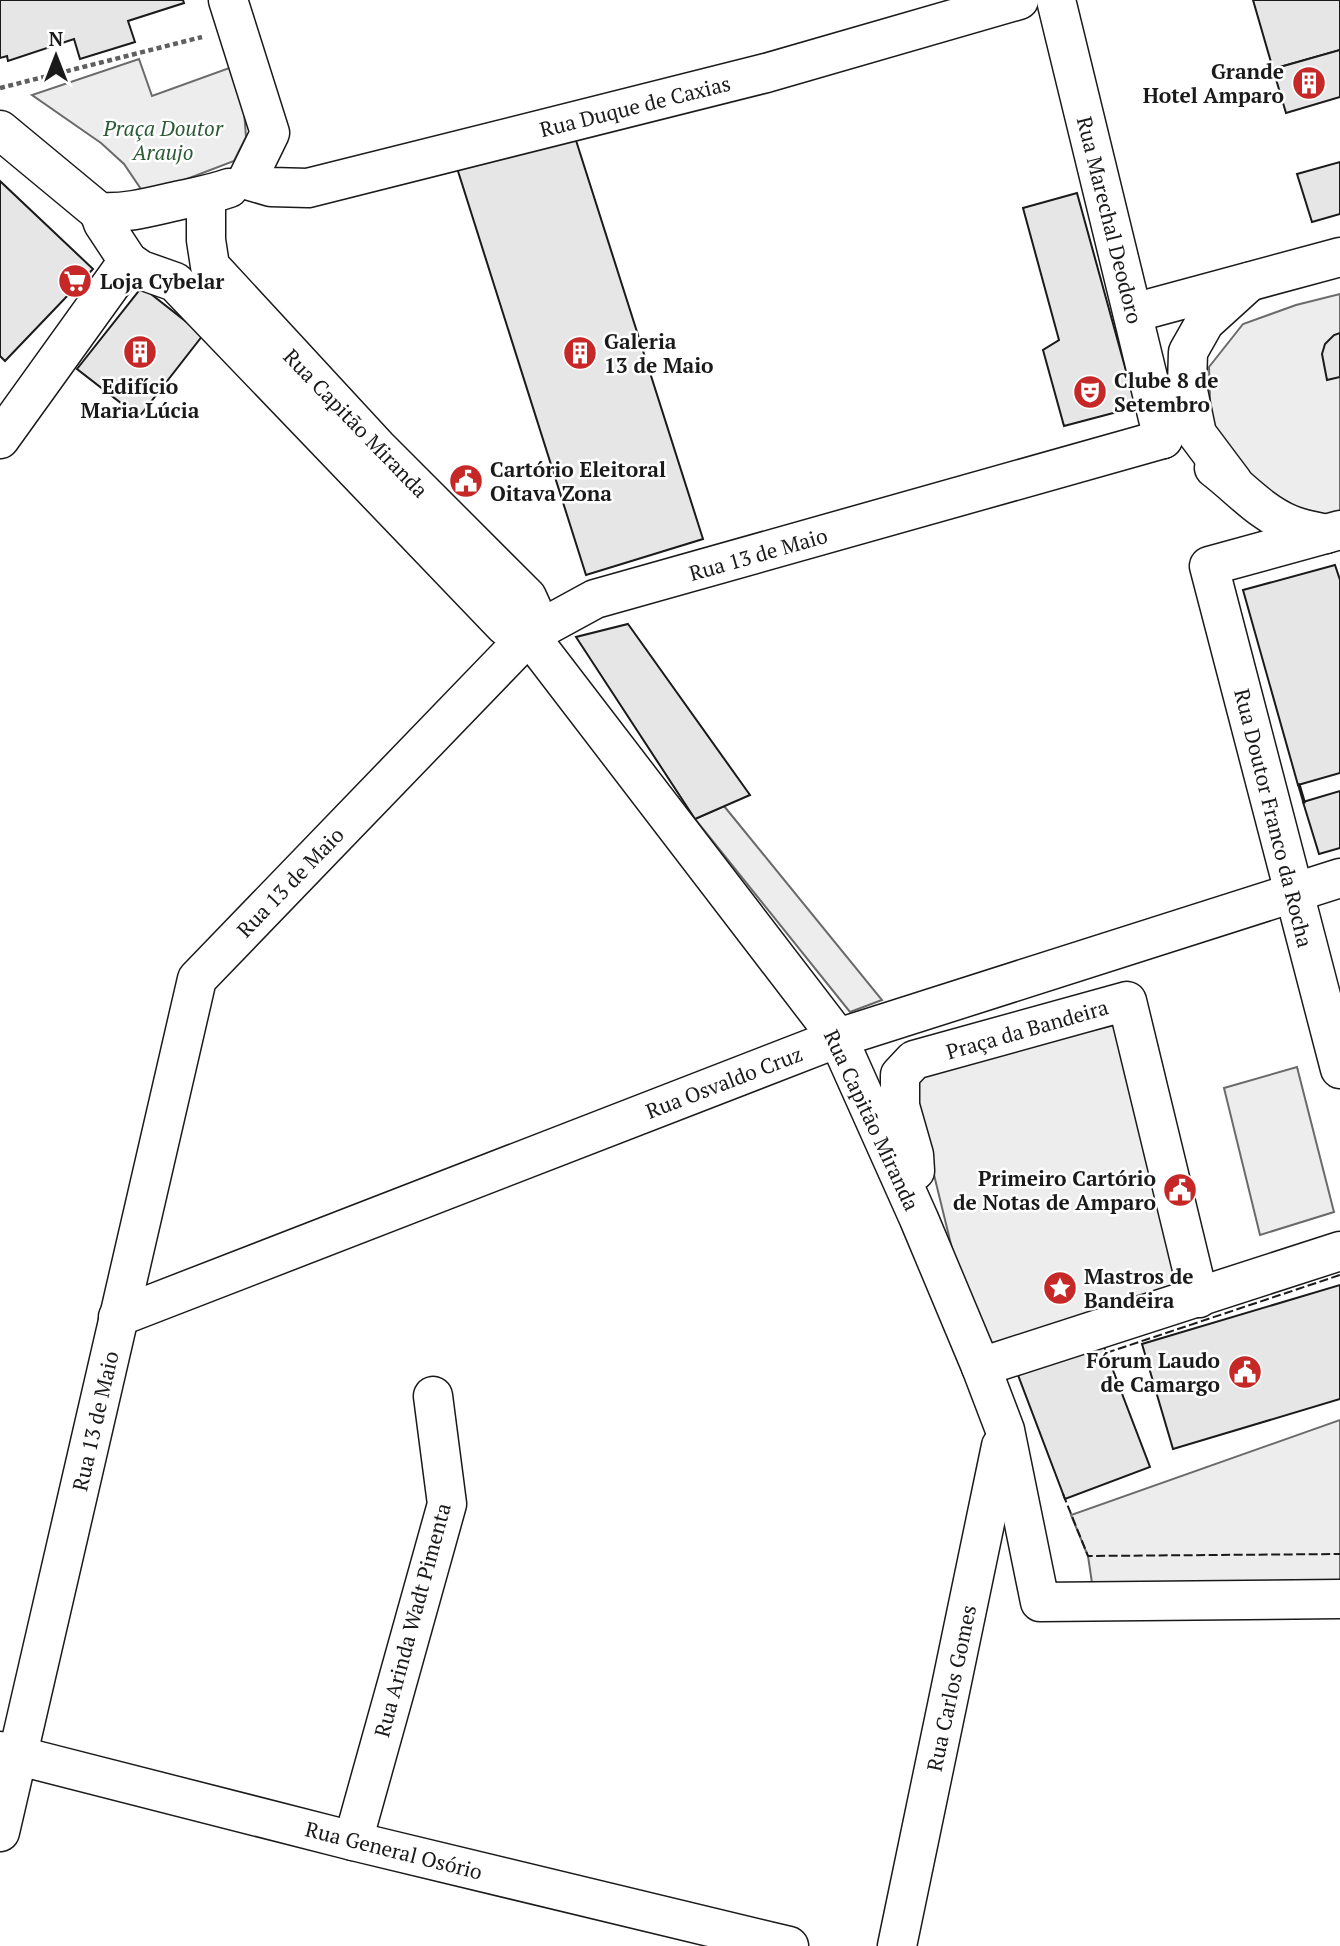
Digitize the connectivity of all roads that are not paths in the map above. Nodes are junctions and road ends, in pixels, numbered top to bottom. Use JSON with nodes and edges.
{"nodes":[{"id":1,"x":1019,"y":0,"type":"edge"},
{"id":2,"x":1056,"y":0,"type":"edge"},
{"id":3,"x":232,"y":14,"type":"edge"},
{"id":4,"x":0,"y":130,"type":"edge"},
{"id":5,"x":247,"y":180,"type":"junction"},
{"id":6,"x":206,"y":197,"type":"junction"},
{"id":7,"x":99,"y":212,"type":"junction"},
{"id":8,"x":1340,"y":257,"type":"edge"},
{"id":9,"x":128,"y":261,"type":"junction"},
{"id":10,"x":210,"y":266,"type":"junction"},
{"id":11,"x":1249,"y":282,"type":"junction"},
{"id":12,"x":1133,"y":313,"type":"junction"},
{"id":13,"x":0,"y":439,"type":"edge"},
{"id":14,"x":1163,"y":439,"type":"junction"},
{"id":15,"x":1233,"y":482,"type":"junction"},
{"id":16,"x":1333,"y":532,"type":"edge"},
{"id":17,"x":529,"y":635,"type":"junction"},
{"id":18,"x":1340,"y":878,"type":"edge"},
{"id":19,"x":1293,"y":892,"type":"junction"},
{"id":20,"x":838,"y":1038,"type":"junction"},
{"id":21,"x":1340,"y":1069,"type":"edge"},
{"id":22,"x":919,"y":1219,"type":"junction"},
{"id":23,"x":1340,"y":1251,"type":"edge"},
{"id":24,"x":1199,"y":1298,"type":"junction"},
{"id":25,"x":118,"y":1317,"type":"junction"},
{"id":26,"x":981,"y":1367,"type":"junction"},
{"id":27,"x":433,"y":1396,"type":"dead end"},
{"id":28,"x":1005,"y":1430,"type":"junction"},
{"id":29,"x":1340,"y":1599,"type":"edge"},
{"id":30,"x":9,"y":1754,"type":"edge"},
{"id":31,"x":0,"y":1832,"type":"edge"},
{"id":32,"x":353,"y":1841,"type":"junction"},
{"id":33,"x":789,"y":1946,"type":"edge"},
{"id":34,"x":897,"y":1946,"type":"edge"}],
"edges":[{"from":1,"to":5,"type":"street","name":"Rua Duque de Caxias"},
{"from":2,"to":12,"type":"street","name":"Rua Marechal Deodoro"},
{"from":3,"to":5,"type":"street"},
{"from":4,"to":7,"type":"street"},
{"from":5,"to":6,"type":"street"},
{"from":6,"to":7,"type":"street"},
{"from":6,"to":10,"type":"street"},
{"from":7,"to":9,"type":"street"},
{"from":8,"to":11,"type":"street"},
{"from":9,"to":10,"type":"street"},
{"from":9,"to":13,"type":"street"},
{"from":9,"to":17,"type":"street","name":"Rua Capitão Miranda"},
{"from":10,"to":17,"type":"street","name":"Rua Capitão Miranda"},
{"from":11,"to":12,"type":"street"},
{"from":11,"to":15,"type":"street"},
{"from":12,"to":14,"type":"street","name":"Rua Marechal Deodoro"},
{"from":14,"to":15,"type":"street"},
{"from":14,"to":17,"type":"street","name":"Rua 13 de Maio"},
{"from":15,"to":16,"type":"street"},
{"from":16,"to":19,"type":"street","name":"Rua Doutor Franco da Rocha"},
{"from":17,"to":20,"type":"street","name":"Rua Capitão Miranda"},
{"from":17,"to":25,"type":"street","name":"Rua 13 de Maio"},
{"from":18,"to":19,"type":"street","name":"Rua Osvaldo Cruz"},
{"from":19,"to":20,"type":"street","name":"Rua Osvaldo Cruz"},
{"from":19,"to":21,"type":"street","name":"Rua Doutor Franco da Rocha"},
{"from":20,"to":22,"type":"street","name":"Rua Capitão Miranda"},
{"from":20,"to":25,"type":"street","name":"Rua Osvaldo Cruz"},
{"from":22,"to":24,"type":"street","name":"Praça da Bandeira"},
{"from":22,"to":26,"type":"street","name":"Rua Capitão Miranda"},
{"from":23,"to":24,"type":"street"},
{"from":24,"to":26,"type":"street"},
{"from":25,"to":30,"type":"street","name":"Rua 13 de Maio"},
{"from":26,"to":28,"type":"street","name":"Rua Capitão Miranda"},
{"from":27,"to":32,"type":"street","name":"Rua Arinda Wadt Pimenta"},
{"from":28,"to":29,"type":"street","name":"Rua Capitão Miranda"},
{"from":28,"to":34,"type":"street","name":"Rua Carlos Gomes"},
{"from":30,"to":31,"type":"street","name":"Rua 13 de Maio"},
{"from":30,"to":32,"type":"street","name":"Rua General Osório"},
{"from":32,"to":33,"type":"street","name":"Rua General Osório"}]}
